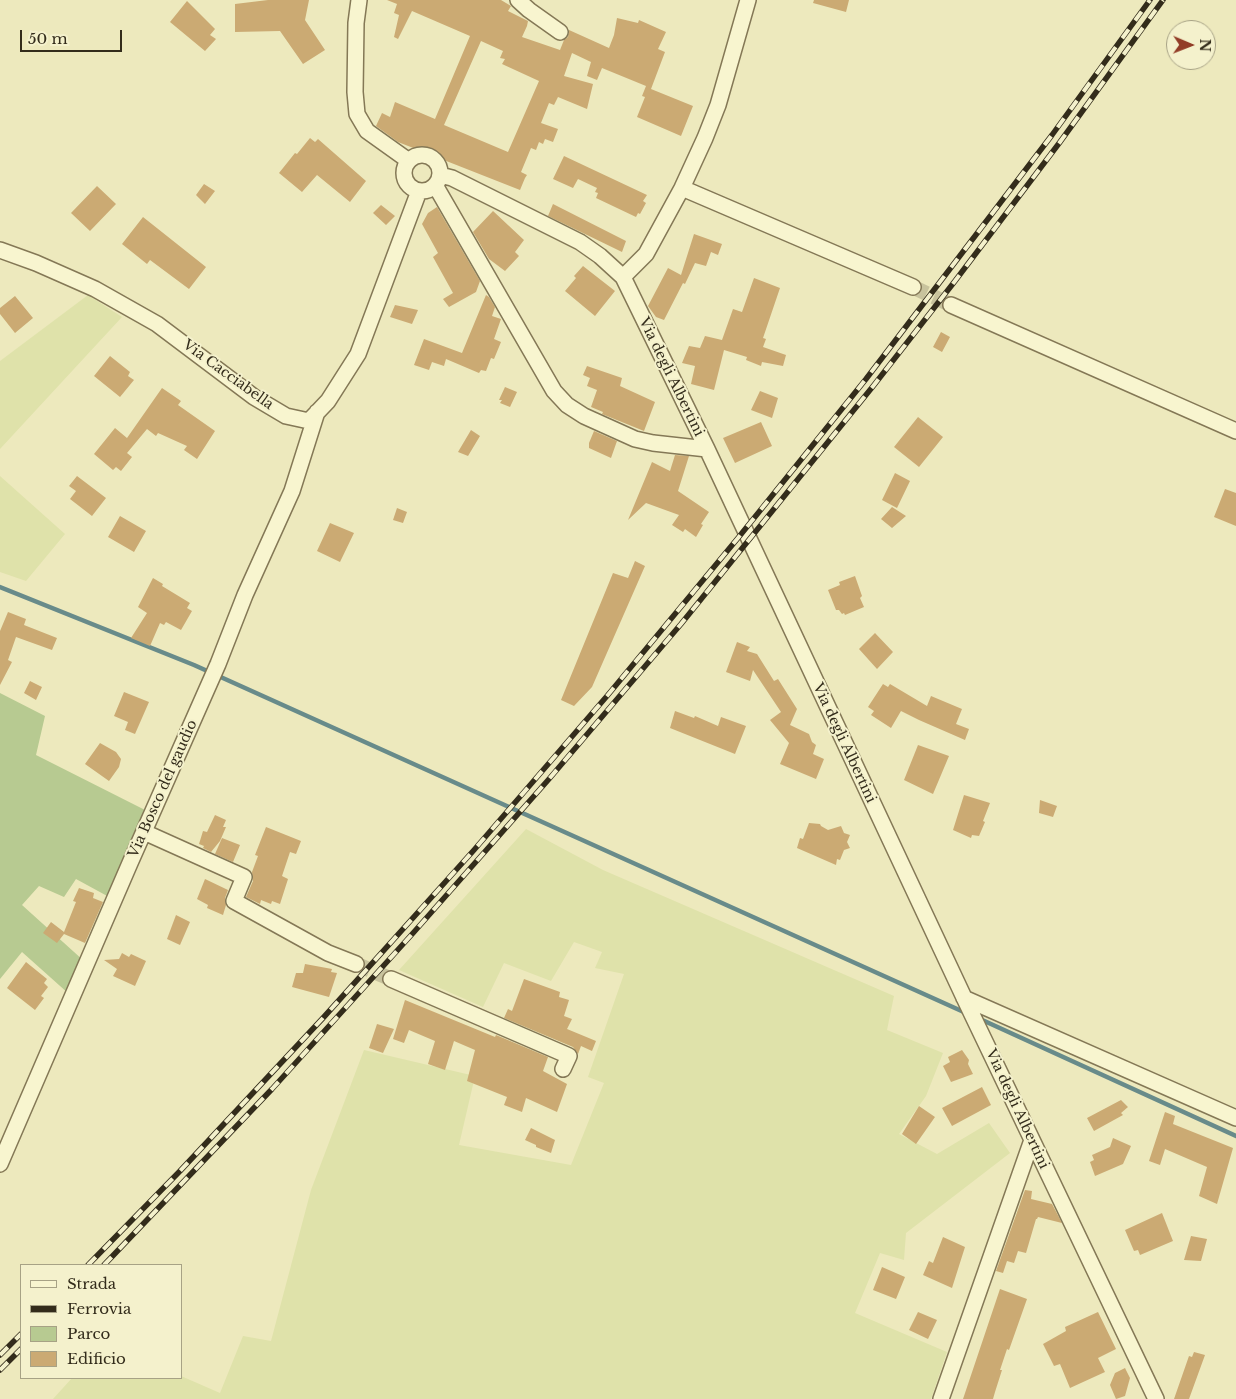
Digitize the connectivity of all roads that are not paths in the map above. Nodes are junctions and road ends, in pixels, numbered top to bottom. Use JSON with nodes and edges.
{"nodes":[{"id":1,"x":359,"y":0,"type":"edge"},
{"id":2,"x":518,"y":0,"type":"edge"},
{"id":3,"x":748,"y":0,"type":"edge"},
{"id":4,"x":560,"y":32,"type":"dead end"},
{"id":5,"x":409,"y":161,"type":"junction"},
{"id":6,"x":438,"y":180,"type":"junction"},
{"id":7,"x":682,"y":188,"type":"junction"},
{"id":8,"x":419,"y":191,"type":"junction"},
{"id":9,"x":0,"y":250,"type":"edge"},
{"id":10,"x":623,"y":277,"type":"junction"},
{"id":11,"x":913,"y":287,"type":"tunnel mouth"},
{"id":12,"x":951,"y":305,"type":"tunnel mouth"},
{"id":13,"x":318,"y":412,"type":"junction"},
{"id":14,"x":1236,"y":431,"type":"edge"},
{"id":15,"x":707,"y":449,"type":"junction"},
{"id":16,"x":144,"y":832,"type":"junction"},
{"id":17,"x":356,"y":964,"type":"tunnel mouth"},
{"id":18,"x":391,"y":979,"type":"tunnel mouth"},
{"id":19,"x":966,"y":1004,"type":"junction"},
{"id":20,"x":563,"y":1069,"type":"dead end"},
{"id":21,"x":1236,"y":1118,"type":"edge"},
{"id":22,"x":1032,"y":1140,"type":"junction"},
{"id":23,"x":0,"y":1164,"type":"edge"},
{"id":24,"x":941,"y":1399,"type":"edge"},
{"id":25,"x":1156,"y":1399,"type":"edge"}],
"edges":[{"from":1,"to":5,"type":"street"},
{"from":2,"to":4,"type":"street"},
{"from":3,"to":7,"type":"street"},
{"from":5,"to":6,"type":"street"},
{"from":5,"to":8,"type":"street"},
{"from":6,"to":8,"type":"street"},
{"from":6,"to":10,"type":"street","name":"Via degli Albertini"},
{"from":6,"to":15,"type":"street"},
{"from":7,"to":10,"type":"street"},
{"from":7,"to":11,"type":"street"},
{"from":8,"to":13,"type":"street"},
{"from":9,"to":13,"type":"street","name":"Via Cacciabella"},
{"from":10,"to":15,"type":"street","name":"Via degli Albertini"},
{"from":12,"to":14,"type":"street"},
{"from":13,"to":16,"type":"street","name":"Via Bosco del gaudio"},
{"from":15,"to":19,"type":"street","name":"Via degli Albertini"},
{"from":16,"to":17,"type":"street"},
{"from":16,"to":23,"type":"street","name":"Via Bosco del gaudio"},
{"from":18,"to":20,"type":"street"},
{"from":19,"to":21,"type":"street"},
{"from":19,"to":22,"type":"street","name":"Via degli Albertini"},
{"from":22,"to":24,"type":"street"},
{"from":22,"to":25,"type":"street","name":"Via degli Albertini"}]}
